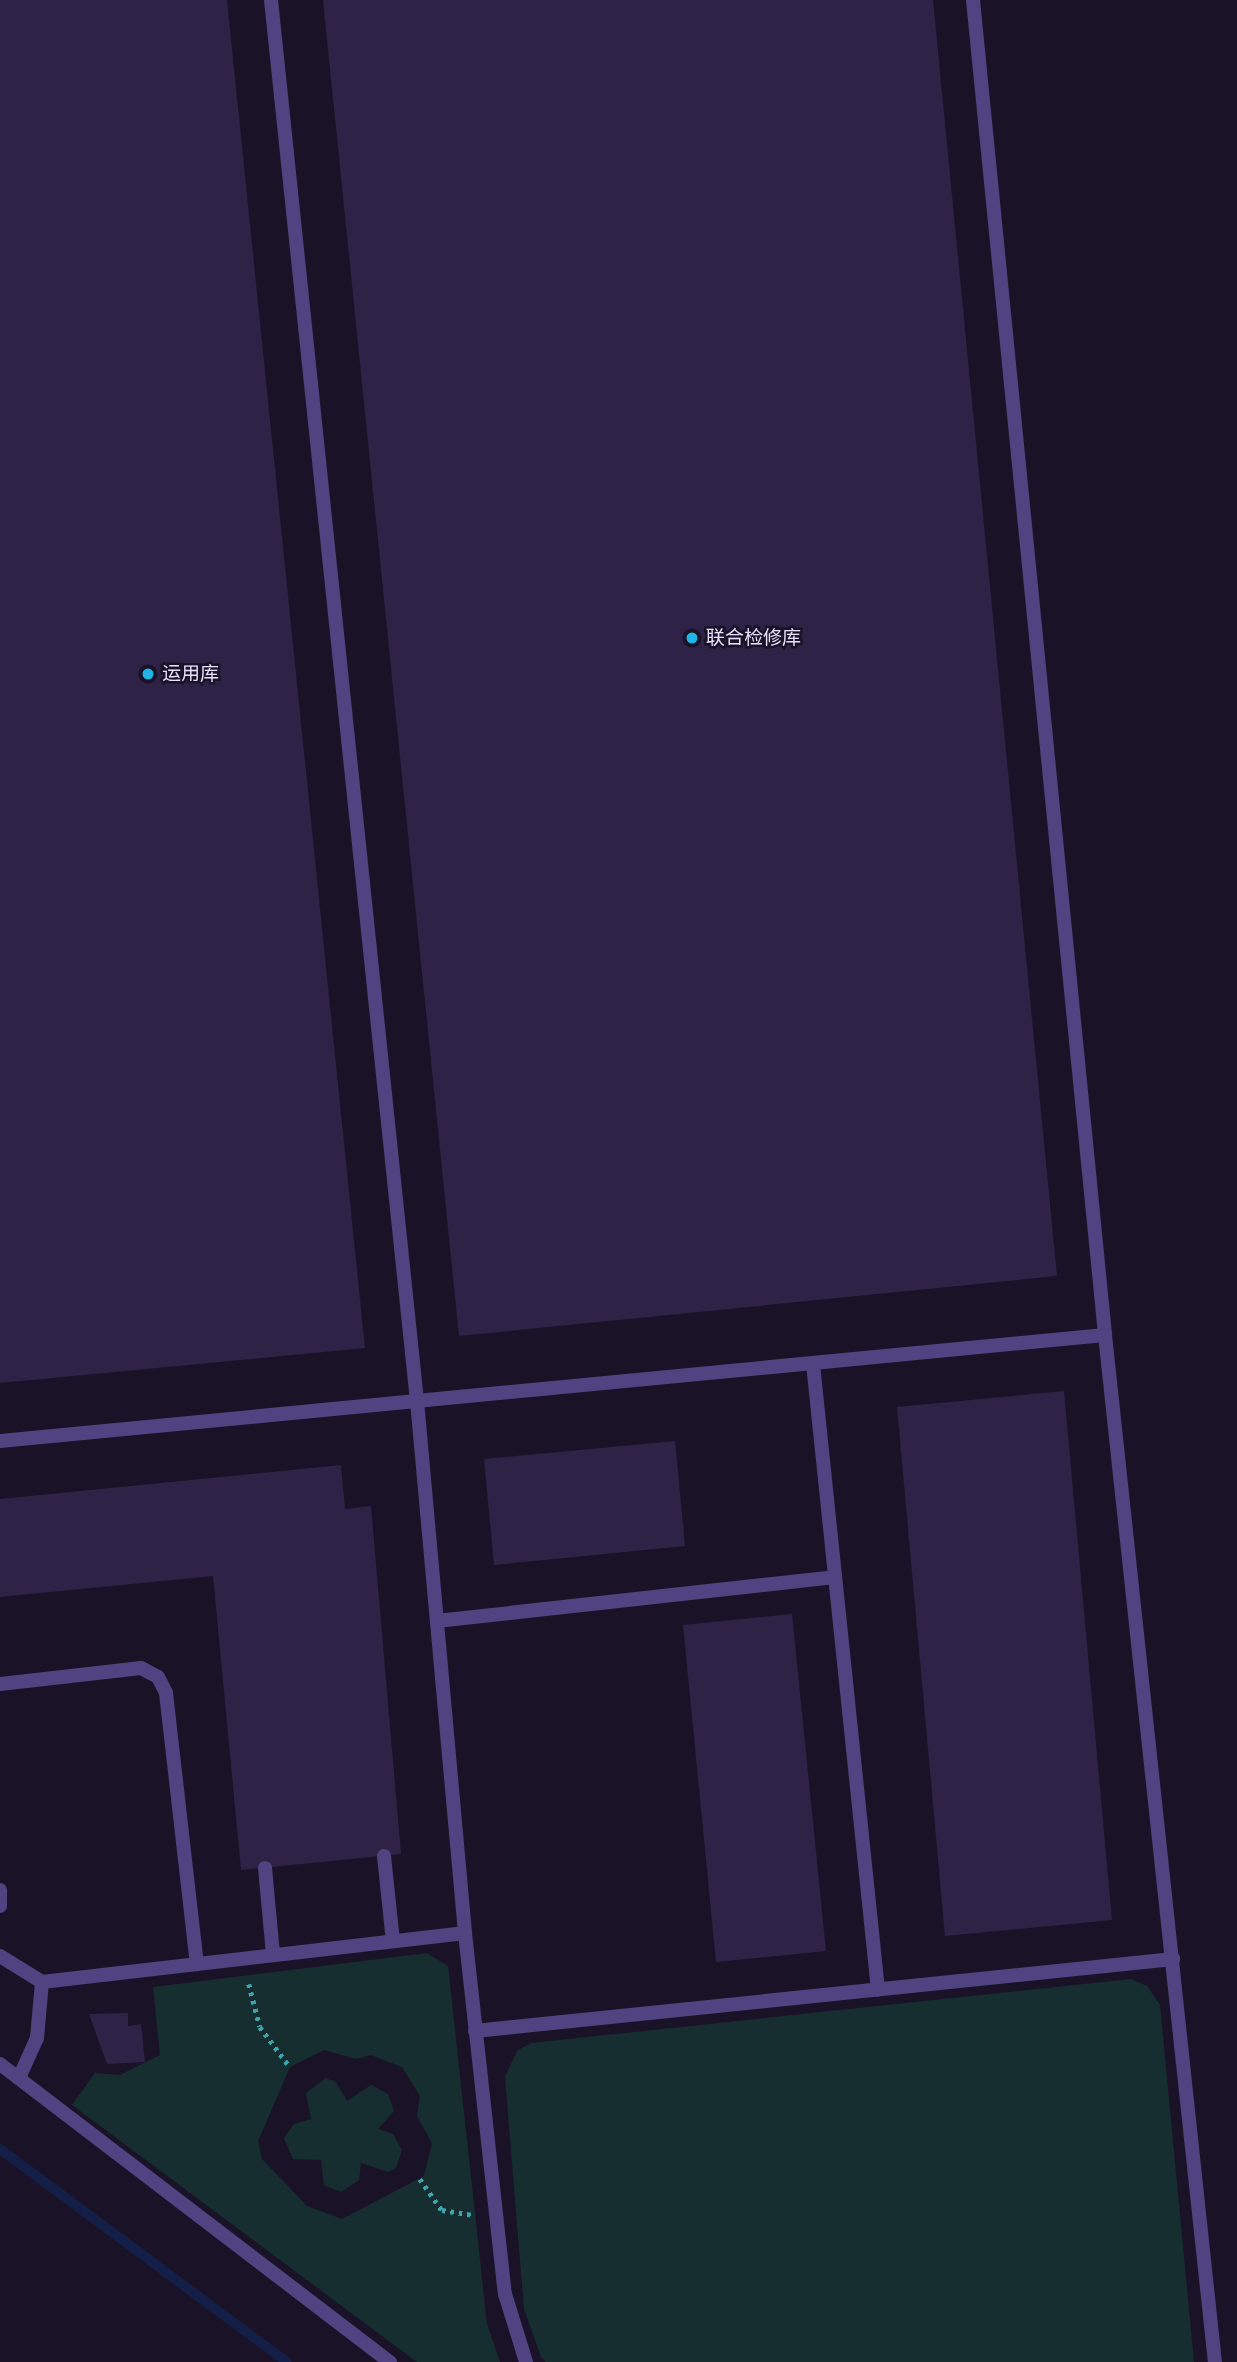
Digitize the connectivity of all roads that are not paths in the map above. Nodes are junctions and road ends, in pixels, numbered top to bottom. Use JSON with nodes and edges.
{"nodes":[{"id":1,"x":271,"y":0,"type":"edge"},
{"id":2,"x":973,"y":0,"type":"edge"},
{"id":3,"x":1105,"y":1335,"type":"junction"},
{"id":4,"x":813,"y":1364,"type":"junction"},
{"id":5,"x":417,"y":1401,"type":"junction"},
{"id":6,"x":0,"y":1441,"type":"edge"},
{"id":7,"x":835,"y":1577,"type":"junction"},
{"id":8,"x":437,"y":1621,"type":"junction"},
{"id":9,"x":0,"y":1684,"type":"edge"},
{"id":10,"x":384,"y":1856,"type":"dead end"},
{"id":11,"x":265,"y":1868,"type":"dead end"},
{"id":12,"x":0,"y":1890,"type":"edge"},
{"id":13,"x":0,"y":1906,"type":"edge"},
{"id":14,"x":464,"y":1933,"type":"junction"},
{"id":15,"x":393,"y":1941,"type":"junction"},
{"id":16,"x":273,"y":1955,"type":"junction"},
{"id":17,"x":0,"y":1956,"type":"edge"},
{"id":18,"x":1173,"y":1959,"type":"junction"},
{"id":19,"x":197,"y":1964,"type":"junction"},
{"id":20,"x":43,"y":1982,"type":"junction"},
{"id":21,"x":878,"y":1990,"type":"junction"},
{"id":22,"x":475,"y":2031,"type":"junction"},
{"id":23,"x":0,"y":2064,"type":"edge"},
{"id":24,"x":19,"y":2078,"type":"junction"},
{"id":25,"x":390,"y":2362,"type":"edge"},
{"id":26,"x":526,"y":2362,"type":"edge"},
{"id":27,"x":1215,"y":2362,"type":"edge"}],
"edges":[{"from":1,"to":5,"type":"street"},
{"from":2,"to":3,"type":"street"},
{"from":3,"to":4,"type":"street"},
{"from":3,"to":18,"type":"street"},
{"from":4,"to":5,"type":"street"},
{"from":4,"to":7,"type":"street"},
{"from":5,"to":6,"type":"street"},
{"from":5,"to":8,"type":"street"},
{"from":7,"to":8,"type":"street"},
{"from":7,"to":21,"type":"street"},
{"from":8,"to":14,"type":"street"},
{"from":9,"to":19,"type":"street"},
{"from":10,"to":15,"type":"street"},
{"from":11,"to":16,"type":"street"},
{"from":12,"to":13,"type":"street"},
{"from":14,"to":15,"type":"street"},
{"from":14,"to":22,"type":"street"},
{"from":15,"to":16,"type":"street"},
{"from":16,"to":19,"type":"street"},
{"from":17,"to":20,"type":"street"},
{"from":18,"to":21,"type":"street"},
{"from":18,"to":27,"type":"street"},
{"from":19,"to":20,"type":"street"},
{"from":20,"to":24,"type":"street"},
{"from":21,"to":22,"type":"street"},
{"from":22,"to":26,"type":"street"},
{"from":23,"to":24,"type":"street"},
{"from":24,"to":25,"type":"street"}]}
